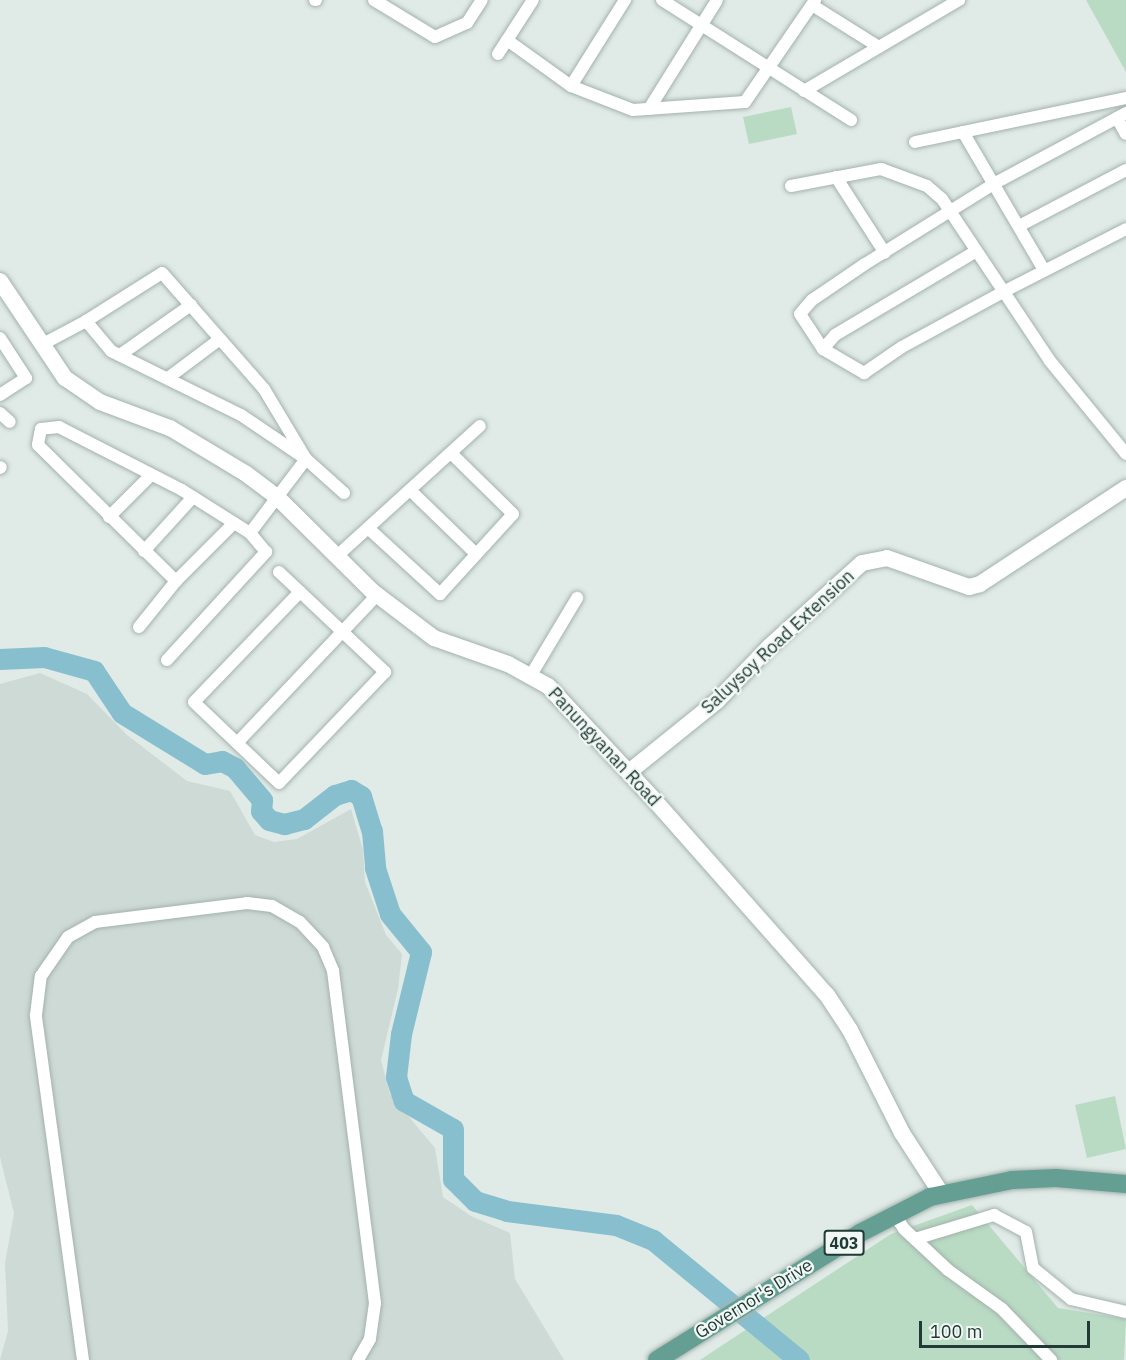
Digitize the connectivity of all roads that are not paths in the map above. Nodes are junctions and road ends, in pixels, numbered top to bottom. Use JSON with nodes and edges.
{"nodes":[{"id":1,"x":374,"y":0,"type":"edge"},
{"id":2,"x":533,"y":0,"type":"edge"},
{"id":3,"x":625,"y":0,"type":"edge"},
{"id":4,"x":662,"y":0,"type":"edge"},
{"id":5,"x":717,"y":0,"type":"edge"},
{"id":6,"x":476,"y":2,"type":"edge"},
{"id":7,"x":814,"y":2,"type":"edge"},
{"id":8,"x":950,"y":2,"type":"edge"},
{"id":9,"x":701,"y":25,"type":"junction"},
{"id":10,"x":507,"y":40,"type":"junction"},
{"id":11,"x":879,"y":47,"type":"junction"},
{"id":12,"x":498,"y":54,"type":"dead end"},
{"id":13,"x":770,"y":69,"type":"junction"},
{"id":14,"x":571,"y":86,"type":"junction"},
{"id":15,"x":804,"y":91,"type":"junction"},
{"id":16,"x":1126,"y":98,"type":"edge"},
{"id":17,"x":649,"y":109,"type":"junction"},
{"id":18,"x":1122,"y":116,"type":"edge"},
{"id":19,"x":851,"y":120,"type":"dead end"},
{"id":20,"x":963,"y":132,"type":"junction"},
{"id":21,"x":1126,"y":134,"type":"edge"},
{"id":22,"x":915,"y":142,"type":"dead end"},
{"id":23,"x":1126,"y":170,"type":"edge"},
{"id":24,"x":836,"y":177,"type":"junction"},
{"id":25,"x":992,"y":185,"type":"junction"},
{"id":26,"x":791,"y":186,"type":"dead end"},
{"id":27,"x":950,"y":212,"type":"junction"},
{"id":28,"x":1018,"y":226,"type":"junction"},
{"id":29,"x":1126,"y":230,"type":"edge"},
{"id":30,"x":975,"y":252,"type":"junction"},
{"id":31,"x":885,"y":253,"type":"junction"},
{"id":32,"x":1044,"y":270,"type":"junction"},
{"id":33,"x":0,"y":281,"type":"edge"},
{"id":34,"x":1001,"y":292,"type":"junction"},
{"id":35,"x":191,"y":305,"type":"junction"},
{"id":36,"x":86,"y":321,"type":"junction"},
{"id":37,"x":0,"y":338,"type":"edge"},
{"id":38,"x":220,"y":339,"type":"junction"},
{"id":39,"x":43,"y":344,"type":"junction"},
{"id":40,"x":823,"y":349,"type":"junction"},
{"id":41,"x":120,"y":356,"type":"junction"},
{"id":42,"x":168,"y":378,"type":"junction"},
{"id":43,"x":0,"y":395,"type":"edge"},
{"id":44,"x":0,"y":413,"type":"edge"},
{"id":45,"x":10,"y":422,"type":"dead end"},
{"id":46,"x":480,"y":426,"type":"dead end"},
{"id":47,"x":451,"y":453,"type":"junction"},
{"id":48,"x":1126,"y":454,"type":"edge"},
{"id":49,"x":306,"y":459,"type":"junction"},
{"id":50,"x":151,"y":475,"type":"junction"},
{"id":51,"x":1126,"y":488,"type":"edge"},
{"id":52,"x":410,"y":490,"type":"junction"},
{"id":53,"x":344,"y":493,"type":"dead end"},
{"id":54,"x":276,"y":496,"type":"junction"},
{"id":55,"x":193,"y":497,"type":"junction"},
{"id":56,"x":109,"y":517,"type":"junction"},
{"id":57,"x":234,"y":523,"type":"junction"},
{"id":58,"x":368,"y":528,"type":"junction"},
{"id":59,"x":250,"y":533,"type":"junction"},
{"id":60,"x":144,"y":550,"type":"junction"},
{"id":61,"x":476,"y":554,"type":"junction"},
{"id":62,"x":337,"y":556,"type":"junction"},
{"id":63,"x":279,"y":572,"type":"dead end"},
{"id":64,"x":176,"y":581,"type":"junction"},
{"id":65,"x":300,"y":592,"type":"junction"},
{"id":66,"x":377,"y":595,"type":"junction"},
{"id":67,"x":577,"y":598,"type":"dead end"},
{"id":68,"x":139,"y":627,"type":"dead end"},
{"id":69,"x":342,"y":632,"type":"junction"},
{"id":70,"x":167,"y":660,"type":"dead end"},
{"id":71,"x":531,"y":675,"type":"junction"},
{"id":72,"x":237,"y":743,"type":"junction"},
{"id":73,"x":629,"y":772,"type":"junction"},
{"id":74,"x":1126,"y":1184,"type":"edge"},
{"id":75,"x":941,"y":1193,"type":"junction"},
{"id":76,"x":894,"y":1214,"type":"junction"},
{"id":77,"x":915,"y":1239,"type":"junction"},
{"id":78,"x":1126,"y":1312,"type":"edge"},
{"id":79,"x":83,"y":1360,"type":"edge"},
{"id":80,"x":358,"y":1360,"type":"edge"},
{"id":81,"x":657,"y":1360,"type":"edge"},
{"id":82,"x":1051,"y":1360,"type":"edge"}],
"edges":[{"from":1,"to":6,"type":"street"},
{"from":2,"to":10,"type":"street"},
{"from":3,"to":14,"type":"street"},
{"from":4,"to":9,"type":"street"},
{"from":5,"to":9,"type":"street"},
{"from":7,"to":11,"type":"street"},
{"from":7,"to":13,"type":"street"},
{"from":8,"to":11,"type":"street"},
{"from":9,"to":13,"type":"street"},
{"from":9,"to":17,"type":"street"},
{"from":10,"to":12,"type":"street"},
{"from":10,"to":14,"type":"street"},
{"from":11,"to":15,"type":"street"},
{"from":13,"to":15,"type":"street"},
{"from":13,"to":17,"type":"street"},
{"from":14,"to":17,"type":"street"},
{"from":15,"to":19,"type":"street"},
{"from":16,"to":20,"type":"street"},
{"from":18,"to":21,"type":"street"},
{"from":18,"to":25,"type":"street"},
{"from":20,"to":22,"type":"street"},
{"from":20,"to":25,"type":"street"},
{"from":23,"to":28,"type":"street"},
{"from":24,"to":26,"type":"street"},
{"from":24,"to":27,"type":"street"},
{"from":24,"to":31,"type":"street"},
{"from":25,"to":27,"type":"street"},
{"from":25,"to":28,"type":"street"},
{"from":27,"to":30,"type":"street"},
{"from":27,"to":31,"type":"street"},
{"from":28,"to":32,"type":"street"},
{"from":29,"to":32,"type":"street"},
{"from":30,"to":34,"type":"street"},
{"from":30,"to":40,"type":"street"},
{"from":31,"to":40,"type":"street"},
{"from":32,"to":34,"type":"street"},
{"from":33,"to":39,"type":"main road","name":"Panungyanan Road"},
{"from":34,"to":40,"type":"street"},
{"from":34,"to":48,"type":"street"},
{"from":35,"to":36,"type":"street"},
{"from":35,"to":38,"type":"street"},
{"from":35,"to":41,"type":"street"},
{"from":36,"to":39,"type":"street"},
{"from":36,"to":41,"type":"street"},
{"from":37,"to":43,"type":"street"},
{"from":38,"to":42,"type":"street"},
{"from":38,"to":49,"type":"street"},
{"from":39,"to":54,"type":"main road","name":"Panungyanan Road"},
{"from":41,"to":42,"type":"street"},
{"from":42,"to":49,"type":"street"},
{"from":44,"to":45,"type":"street"},
{"from":46,"to":47,"type":"street"},
{"from":47,"to":52,"type":"street"},
{"from":47,"to":61,"type":"street"},
{"from":49,"to":53,"type":"street"},
{"from":49,"to":54,"type":"street"},
{"from":50,"to":55,"type":"street"},
{"from":50,"to":56,"type":"street"},
{"from":50,"to":56,"type":"street"},
{"from":51,"to":73,"type":"main road","name":"Saluysoy Road Extension"},
{"from":52,"to":58,"type":"street"},
{"from":52,"to":61,"type":"street"},
{"from":54,"to":59,"type":"street"},
{"from":54,"to":62,"type":"main road","name":"Panungyanan Road"},
{"from":55,"to":57,"type":"street"},
{"from":55,"to":60,"type":"street"},
{"from":56,"to":60,"type":"street"},
{"from":57,"to":59,"type":"street"},
{"from":57,"to":64,"type":"street"},
{"from":58,"to":61,"type":"street"},
{"from":58,"to":62,"type":"street"},
{"from":59,"to":70,"type":"street"},
{"from":60,"to":64,"type":"street"},
{"from":62,"to":66,"type":"main road","name":"Panungyanan Road"},
{"from":63,"to":65,"type":"street"},
{"from":64,"to":68,"type":"street"},
{"from":65,"to":69,"type":"street"},
{"from":65,"to":72,"type":"street"},
{"from":66,"to":69,"type":"street"},
{"from":66,"to":71,"type":"main road","name":"Panungyanan Road"},
{"from":67,"to":71,"type":"street"},
{"from":69,"to":72,"type":"street"},
{"from":69,"to":72,"type":"street"},
{"from":71,"to":73,"type":"main road","name":"Panungyanan Road"},
{"from":73,"to":75,"type":"main road","name":"Panungyanan Road"},
{"from":74,"to":75,"type":"main road","name":"Governor's Drive","number":"403"},
{"from":75,"to":76,"type":"main road","name":"Governor's Drive","number":"403"},
{"from":76,"to":77,"type":"street"},
{"from":76,"to":81,"type":"main road","name":"Governor's Drive","number":"403"},
{"from":77,"to":78,"type":"street"},
{"from":77,"to":82,"type":"street"},
{"from":79,"to":80,"type":"street"}]}
